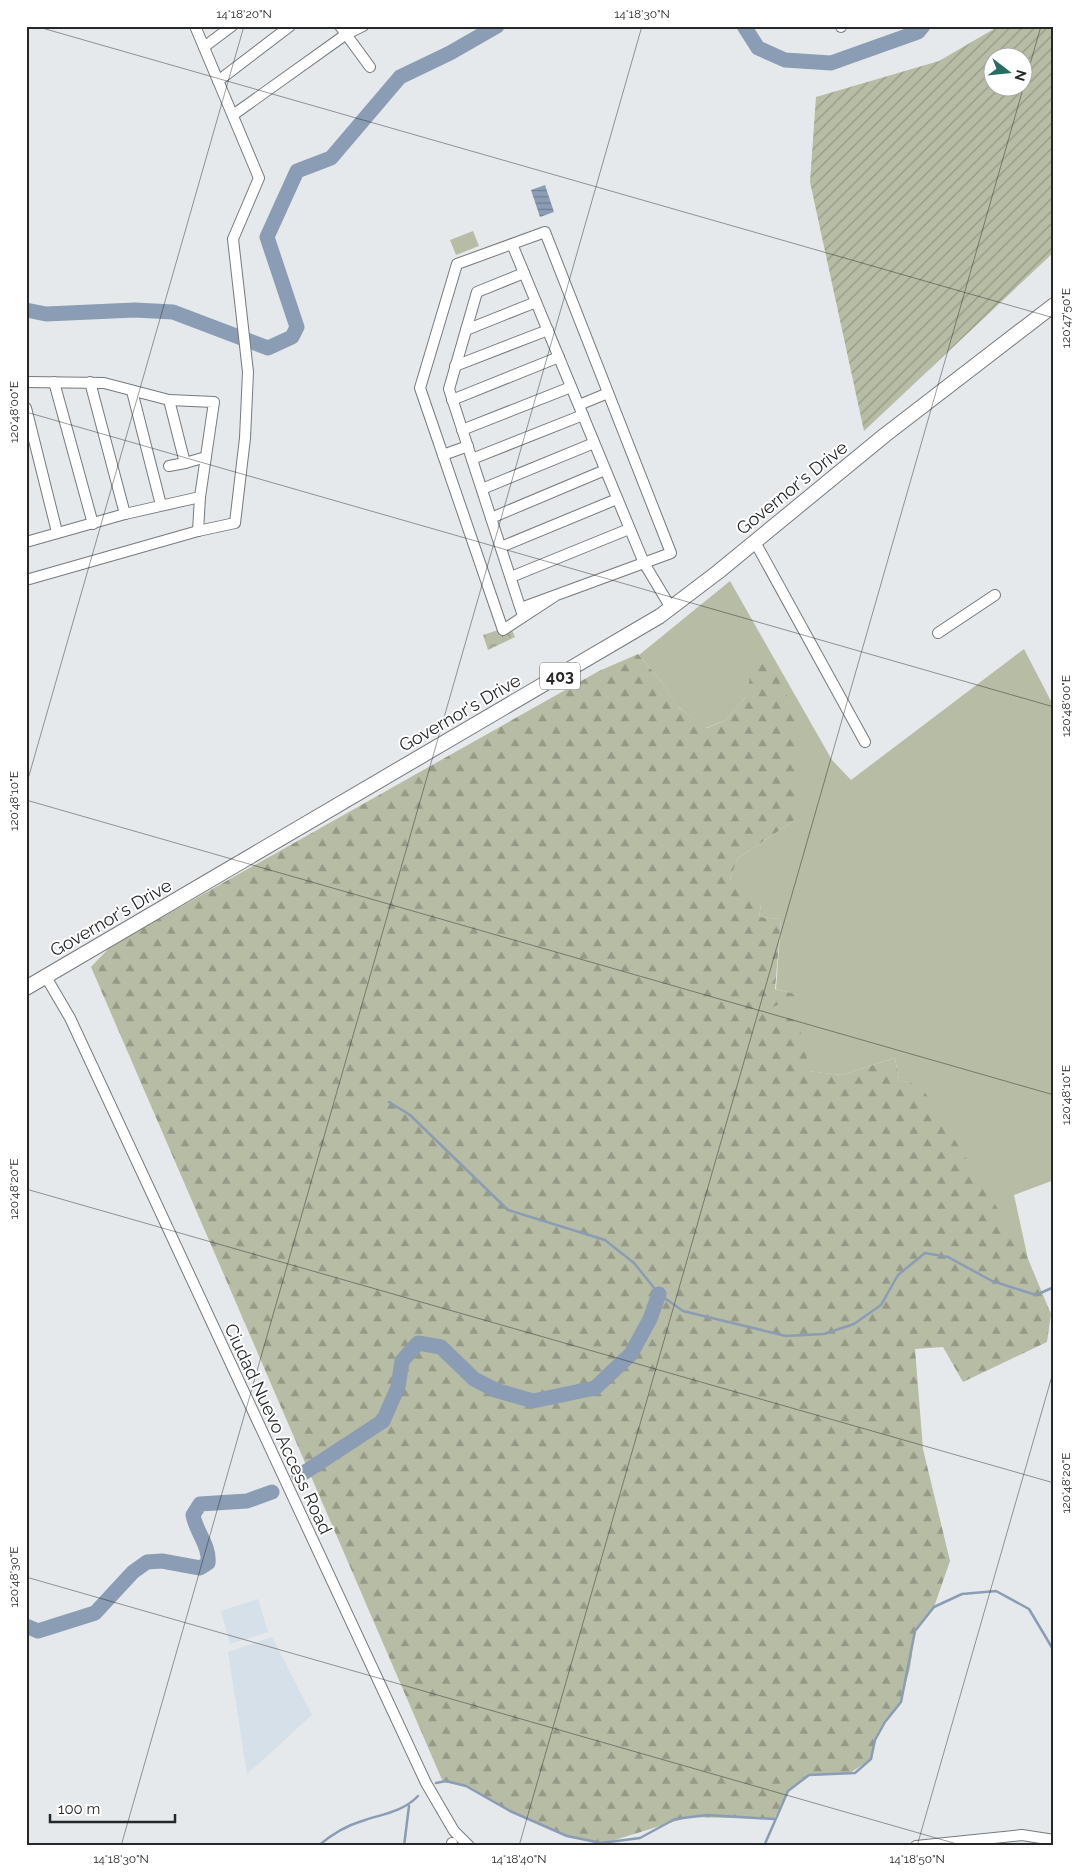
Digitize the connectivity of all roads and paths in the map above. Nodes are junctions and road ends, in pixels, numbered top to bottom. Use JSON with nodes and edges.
{"nodes":[{"id":1,"x":195,"y":26,"type":"edge"},
{"id":2,"x":232,"y":26,"type":"edge"},
{"id":3,"x":290,"y":26,"type":"edge"},
{"id":4,"x":363,"y":26,"type":"edge"},
{"id":5,"x":342,"y":31,"type":"edge"},
{"id":6,"x":204,"y":47,"type":"junction"},
{"id":7,"x":370,"y":67,"type":"dead end"},
{"id":8,"x":218,"y":81,"type":"junction"},
{"id":9,"x":233,"y":115,"type":"junction"},
{"id":10,"x":512,"y":244,"type":"junction"},
{"id":11,"x":524,"y":272,"type":"junction"},
{"id":12,"x":536,"y":302,"type":"junction"},
{"id":13,"x":1054,"y":305,"type":"edge"},
{"id":14,"x":466,"y":330,"type":"junction"},
{"id":15,"x":548,"y":330,"type":"junction"},
{"id":16,"x":559,"y":357,"type":"junction"},
{"id":17,"x":455,"y":366,"type":"junction"},
{"id":18,"x":26,"y":382,"type":"edge"},
{"id":19,"x":54,"y":382,"type":"junction"},
{"id":20,"x":90,"y":382,"type":"junction"},
{"id":21,"x":571,"y":386,"type":"junction"},
{"id":22,"x":132,"y":391,"type":"junction"},
{"id":23,"x":608,"y":393,"type":"junction"},
{"id":24,"x":169,"y":400,"type":"junction"},
{"id":25,"x":452,"y":400,"type":"junction"},
{"id":26,"x":26,"y":408,"type":"edge"},
{"id":27,"x":581,"y":410,"type":"junction"},
{"id":28,"x":462,"y":430,"type":"junction"},
{"id":29,"x":594,"y":443,"type":"junction"},
{"id":30,"x":468,"y":446,"type":"junction"},
{"id":31,"x":443,"y":455,"type":"junction"},
{"id":32,"x":206,"y":457,"type":"junction"},
{"id":33,"x":472,"y":459,"type":"junction"},
{"id":34,"x":185,"y":463,"type":"junction"},
{"id":35,"x":169,"y":466,"type":"dead end"},
{"id":36,"x":606,"y":470,"type":"junction"},
{"id":37,"x":482,"y":489,"type":"junction"},
{"id":38,"x":200,"y":497,"type":"junction"},
{"id":39,"x":617,"y":499,"type":"junction"},
{"id":40,"x":161,"y":505,"type":"junction"},
{"id":41,"x":125,"y":514,"type":"junction"},
{"id":42,"x":491,"y":518,"type":"junction"},
{"id":43,"x":93,"y":524,"type":"junction"},
{"id":44,"x":630,"y":528,"type":"junction"},
{"id":45,"x":198,"y":531,"type":"junction"},
{"id":46,"x":58,"y":532,"type":"junction"},
{"id":47,"x":26,"y":542,"type":"edge"},
{"id":48,"x":755,"y":542,"type":"junction"},
{"id":49,"x":501,"y":547,"type":"junction"},
{"id":50,"x":644,"y":563,"type":"junction"},
{"id":51,"x":510,"y":577,"type":"junction"},
{"id":52,"x":26,"y":580,"type":"edge"},
{"id":53,"x":995,"y":594,"type":"dead end"},
{"id":54,"x":671,"y":608,"type":"junction"},
{"id":55,"x":522,"y":612,"type":"junction"},
{"id":56,"x":938,"y":633,"type":"dead end"},
{"id":57,"x":865,"y":742,"type":"dead end"},
{"id":58,"x":51,"y":975,"type":"junction"},
{"id":59,"x":26,"y":988,"type":"edge"},
{"id":60,"x":1054,"y":1840,"type":"edge"},
{"id":61,"x":469,"y":1846,"type":"edge"},
{"id":62,"x":916,"y":1846,"type":"edge"}],
"edges":[{"from":1,"to":6,"type":"street"},
{"from":2,"to":6,"type":"street"},
{"from":3,"to":8,"type":"street"},
{"from":4,"to":5,"type":"street"},
{"from":5,"to":7,"type":"street"},
{"from":5,"to":9,"type":"street"},
{"from":6,"to":8,"type":"street"},
{"from":8,"to":9,"type":"street"},
{"from":9,"to":45,"type":"street"},
{"from":10,"to":11,"type":"street"},
{"from":10,"to":23,"type":"street"},
{"from":10,"to":31,"type":"street"},
{"from":11,"to":12,"type":"street"},
{"from":11,"to":14,"type":"street"},
{"from":12,"to":14,"type":"street"},
{"from":12,"to":15,"type":"street"},
{"from":13,"to":48,"type":"main road","name":"Governor's Drive","number":"403"},
{"from":14,"to":17,"type":"street"},
{"from":15,"to":16,"type":"street"},
{"from":15,"to":17,"type":"street"},
{"from":16,"to":21,"type":"street"},
{"from":16,"to":25,"type":"street"},
{"from":17,"to":25,"type":"street"},
{"from":18,"to":19,"type":"street"},
{"from":19,"to":20,"type":"street"},
{"from":19,"to":43,"type":"street"},
{"from":20,"to":22,"type":"street"},
{"from":20,"to":41,"type":"street"},
{"from":21,"to":27,"type":"street"},
{"from":21,"to":28,"type":"street"},
{"from":22,"to":24,"type":"street"},
{"from":22,"to":40,"type":"street"},
{"from":23,"to":27,"type":"street"},
{"from":23,"to":50,"type":"street"},
{"from":24,"to":32,"type":"street"},
{"from":24,"to":34,"type":"street"},
{"from":25,"to":28,"type":"street"},
{"from":26,"to":46,"type":"street"},
{"from":27,"to":29,"type":"street"},
{"from":27,"to":33,"type":"street"},
{"from":28,"to":30,"type":"street"},
{"from":29,"to":36,"type":"street"},
{"from":29,"to":37,"type":"street"},
{"from":30,"to":31,"type":"street"},
{"from":30,"to":33,"type":"street"},
{"from":31,"to":55,"type":"street"},
{"from":32,"to":34,"type":"street"},
{"from":32,"to":38,"type":"street"},
{"from":33,"to":37,"type":"street"},
{"from":34,"to":35,"type":"street"},
{"from":36,"to":39,"type":"street"},
{"from":36,"to":42,"type":"street"},
{"from":37,"to":42,"type":"street"},
{"from":38,"to":40,"type":"street"},
{"from":38,"to":45,"type":"street"},
{"from":39,"to":44,"type":"street"},
{"from":39,"to":49,"type":"street"},
{"from":40,"to":41,"type":"street"},
{"from":41,"to":43,"type":"street"},
{"from":42,"to":49,"type":"street"},
{"from":43,"to":46,"type":"street"},
{"from":44,"to":50,"type":"street"},
{"from":44,"to":51,"type":"street"},
{"from":45,"to":52,"type":"street"},
{"from":46,"to":47,"type":"street"},
{"from":48,"to":54,"type":"main road","name":"Governor's Drive","number":"403"},
{"from":48,"to":57,"type":"street"},
{"from":49,"to":51,"type":"street"},
{"from":50,"to":54,"type":"street"},
{"from":50,"to":55,"type":"street"},
{"from":51,"to":55,"type":"street"},
{"from":53,"to":56,"type":"street"},
{"from":54,"to":58,"type":"main road","name":"Governor's Drive","number":"403"},
{"from":58,"to":59,"type":"main road","name":"Governor's Drive","number":"403"},
{"from":58,"to":61,"type":"street","name":"Ciudad Nuevo Access Road"},
{"from":60,"to":62,"type":"street"}]}
